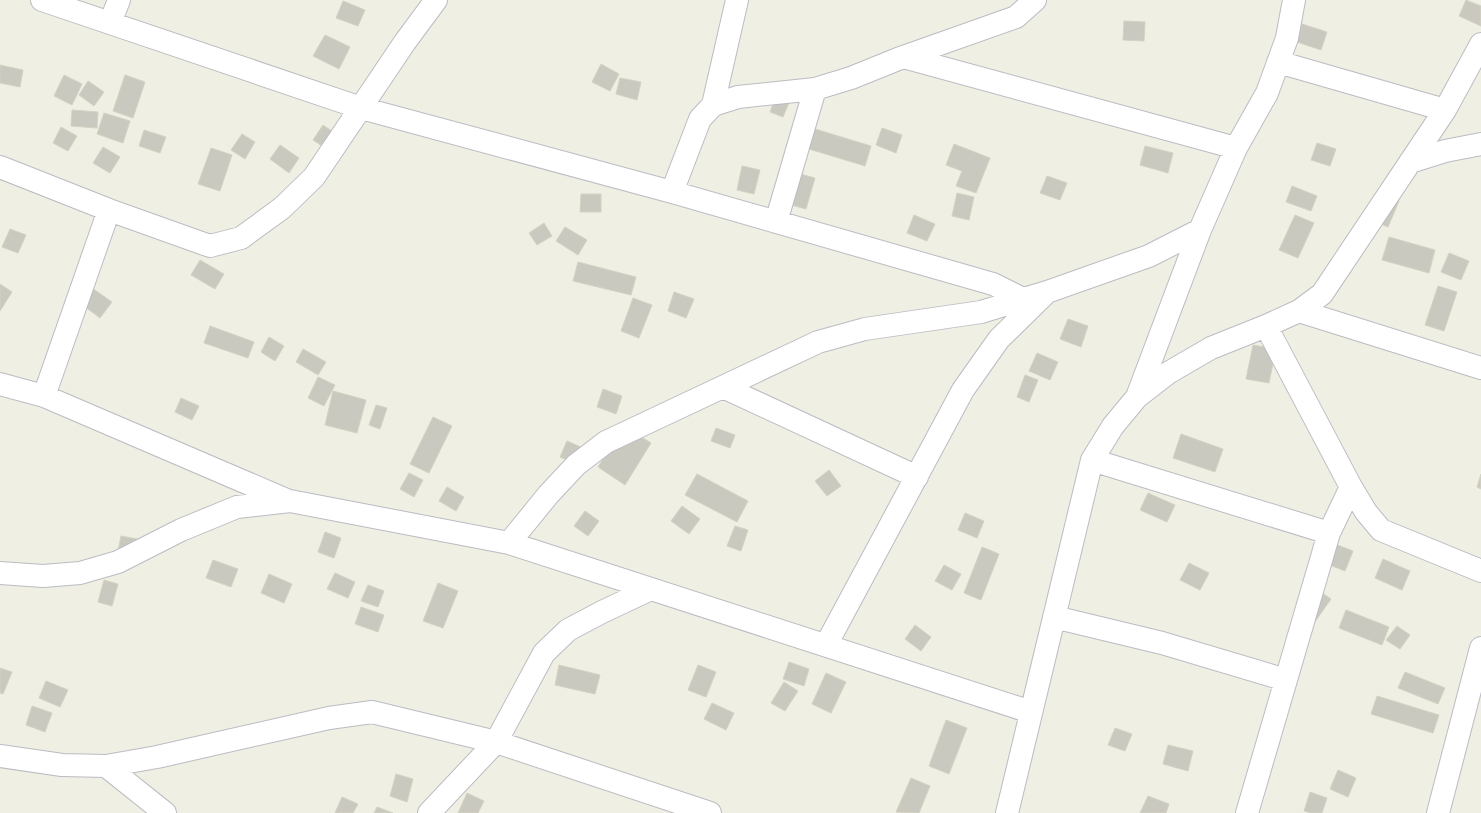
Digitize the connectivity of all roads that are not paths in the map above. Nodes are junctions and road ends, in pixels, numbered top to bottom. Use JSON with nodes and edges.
{"nodes":[{"id":1,"x":42,"y":0,"type":"edge"},
{"id":2,"x":119,"y":0,"type":"edge"},
{"id":3,"x":436,"y":0,"type":"edge"},
{"id":4,"x":737,"y":0,"type":"edge"},
{"id":5,"x":1035,"y":0,"type":"edge"},
{"id":6,"x":1294,"y":0,"type":"edge"},
{"id":7,"x":110,"y":23,"type":"junction"},
{"id":8,"x":1481,"y":44,"type":"edge"},
{"id":9,"x":903,"y":57,"type":"junction"},
{"id":10,"x":1278,"y":62,"type":"junction"},
{"id":11,"x":815,"y":89,"type":"junction"},
{"id":12,"x":714,"y":105,"type":"junction"},
{"id":13,"x":360,"y":108,"type":"junction"},
{"id":14,"x":1445,"y":110,"type":"junction"},
{"id":15,"x":1481,"y":144,"type":"edge"},
{"id":16,"x":1236,"y":148,"type":"junction"},
{"id":17,"x":1410,"y":162,"type":"junction"},
{"id":18,"x":0,"y":167,"type":"edge"},
{"id":19,"x":672,"y":192,"type":"junction"},
{"id":20,"x":109,"y":210,"type":"junction"},
{"id":21,"x":776,"y":222,"type":"junction"},
{"id":22,"x":1200,"y":230,"type":"junction"},
{"id":23,"x":1047,"y":292,"type":"junction"},
{"id":24,"x":1023,"y":299,"type":"junction"},
{"id":25,"x":1299,"y":311,"type":"junction"},
{"id":26,"x":1266,"y":326,"type":"junction"},
{"id":27,"x":1481,"y":368,"type":"edge"},
{"id":28,"x":0,"y":384,"type":"edge"},
{"id":29,"x":723,"y":387,"type":"junction"},
{"id":30,"x":44,"y":396,"type":"junction"},
{"id":31,"x":1137,"y":396,"type":"junction"},
{"id":32,"x":1092,"y":460,"type":"junction"},
{"id":33,"x":916,"y":477,"type":"junction"},
{"id":34,"x":1351,"y":487,"type":"junction"},
{"id":35,"x":290,"y":501,"type":"junction"},
{"id":36,"x":1329,"y":533,"type":"junction"},
{"id":37,"x":509,"y":543,"type":"junction"},
{"id":38,"x":1481,"y":570,"type":"edge"},
{"id":39,"x":0,"y":573,"type":"edge"},
{"id":40,"x":651,"y":589,"type":"junction"},
{"id":41,"x":1054,"y":617,"type":"junction"},
{"id":42,"x":826,"y":645,"type":"junction"},
{"id":43,"x":1481,"y":648,"type":"edge"},
{"id":44,"x":1286,"y":680,"type":"junction"},
{"id":45,"x":1031,"y":712,"type":"junction"},
{"id":46,"x":496,"y":742,"type":"junction"},
{"id":47,"x":0,"y":756,"type":"edge"},
{"id":48,"x":106,"y":766,"type":"junction"},
{"id":49,"x":165,"y":813,"type":"edge"},
{"id":50,"x":429,"y":813,"type":"edge"},
{"id":51,"x":710,"y":813,"type":"edge"},
{"id":52,"x":1007,"y":813,"type":"edge"},
{"id":53,"x":1247,"y":813,"type":"edge"},
{"id":54,"x":1438,"y":813,"type":"edge"}],
"edges":[{"from":1,"to":7,"type":"street"},
{"from":2,"to":7,"type":"street"},
{"from":3,"to":13,"type":"street"},
{"from":4,"to":12,"type":"street"},
{"from":5,"to":9,"type":"street"},
{"from":6,"to":10,"type":"street"},
{"from":7,"to":13,"type":"street"},
{"from":8,"to":14,"type":"street"},
{"from":9,"to":11,"type":"street"},
{"from":9,"to":16,"type":"street"},
{"from":10,"to":14,"type":"street"},
{"from":10,"to":16,"type":"street"},
{"from":11,"to":12,"type":"street"},
{"from":11,"to":21,"type":"street"},
{"from":12,"to":19,"type":"street"},
{"from":13,"to":19,"type":"street"},
{"from":13,"to":20,"type":"street"},
{"from":14,"to":17,"type":"street"},
{"from":15,"to":17,"type":"street"},
{"from":16,"to":22,"type":"street"},
{"from":17,"to":25,"type":"street"},
{"from":18,"to":20,"type":"street"},
{"from":19,"to":21,"type":"street"},
{"from":20,"to":30,"type":"street"},
{"from":21,"to":24,"type":"street"},
{"from":22,"to":23,"type":"street"},
{"from":22,"to":31,"type":"street"},
{"from":23,"to":24,"type":"street"},
{"from":23,"to":33,"type":"street"},
{"from":24,"to":29,"type":"street"},
{"from":25,"to":26,"type":"street"},
{"from":25,"to":27,"type":"street"},
{"from":26,"to":31,"type":"street"},
{"from":26,"to":34,"type":"street"},
{"from":28,"to":30,"type":"street"},
{"from":29,"to":33,"type":"street"},
{"from":29,"to":37,"type":"street"},
{"from":30,"to":35,"type":"street"},
{"from":31,"to":32,"type":"street"},
{"from":32,"to":36,"type":"street"},
{"from":32,"to":41,"type":"street"},
{"from":33,"to":42,"type":"street"},
{"from":34,"to":36,"type":"street"},
{"from":34,"to":38,"type":"street"},
{"from":35,"to":37,"type":"street"},
{"from":35,"to":39,"type":"street"},
{"from":36,"to":44,"type":"street"},
{"from":37,"to":40,"type":"street"},
{"from":40,"to":42,"type":"street"},
{"from":40,"to":46,"type":"street"},
{"from":41,"to":44,"type":"street"},
{"from":41,"to":45,"type":"street"},
{"from":42,"to":45,"type":"street"},
{"from":43,"to":54,"type":"street"},
{"from":44,"to":53,"type":"street"},
{"from":45,"to":52,"type":"street"},
{"from":46,"to":48,"type":"street"},
{"from":46,"to":50,"type":"street"},
{"from":46,"to":51,"type":"street"},
{"from":47,"to":48,"type":"street"},
{"from":48,"to":49,"type":"street"}]}
